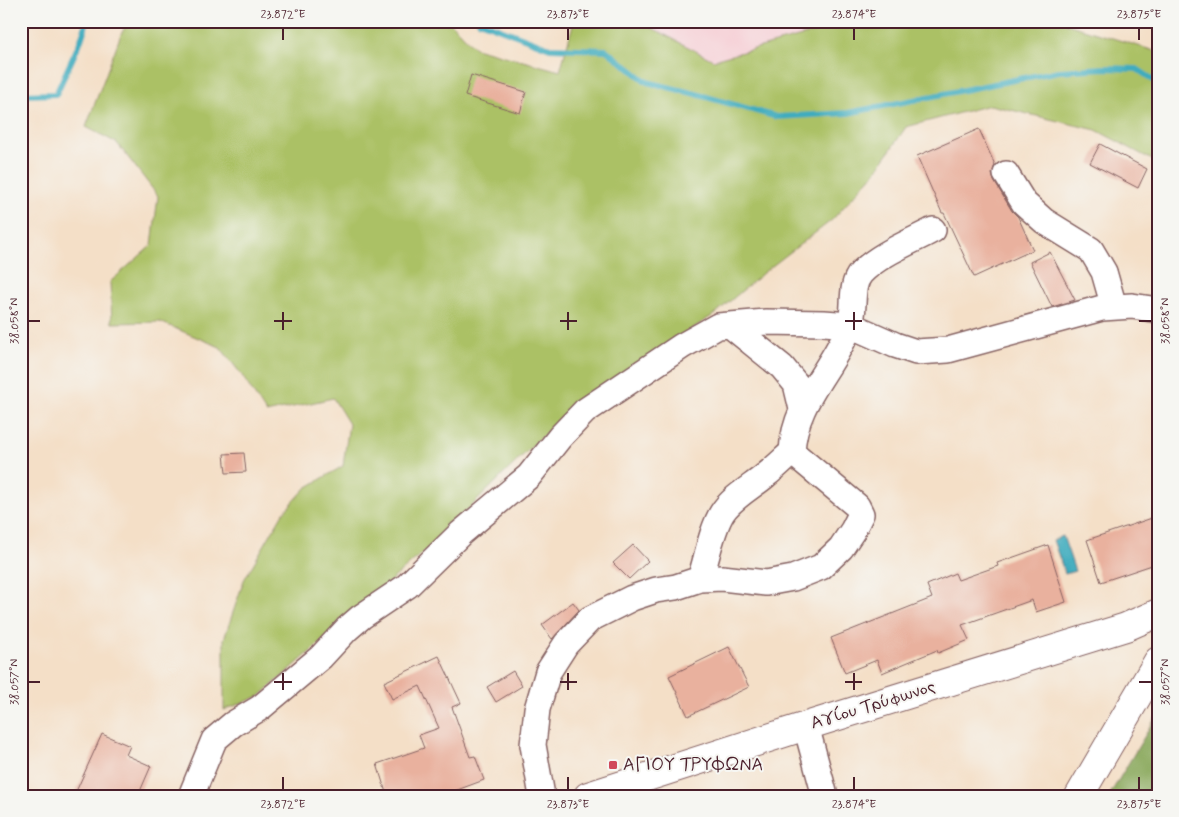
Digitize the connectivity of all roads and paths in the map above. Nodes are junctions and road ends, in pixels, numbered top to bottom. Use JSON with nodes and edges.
{"nodes":[{"id":1,"x":1006,"y":174,"type":"dead end"},
{"id":2,"x":933,"y":230,"type":"dead end"},
{"id":3,"x":1114,"y":307,"type":"junction"},
{"id":4,"x":1158,"y":310,"type":"edge"},
{"id":5,"x":730,"y":325,"type":"junction"},
{"id":6,"x":850,"y":325,"type":"junction"},
{"id":7,"x":802,"y":409,"type":"junction"},
{"id":8,"x":792,"y":452,"type":"junction"},
{"id":9,"x":700,"y":579,"type":"junction"},
{"id":10,"x":1158,"y":614,"type":"edge"},
{"id":11,"x":1126,"y":627,"type":"junction"},
{"id":12,"x":1158,"y":638,"type":"edge"},
{"id":13,"x":1158,"y":661,"type":"edge"},
{"id":14,"x":806,"y":726,"type":"junction"},
{"id":15,"x":191,"y":796,"type":"edge"},
{"id":16,"x":542,"y":796,"type":"edge"},
{"id":17,"x":588,"y":796,"type":"edge"},
{"id":18,"x":825,"y":796,"type":"edge"},
{"id":19,"x":1079,"y":796,"type":"edge"}],
"edges":[{"from":1,"to":3,"type":"street"},
{"from":2,"to":6,"type":"street"},
{"from":3,"to":4,"type":"street"},
{"from":3,"to":6,"type":"street"},
{"from":5,"to":6,"type":"street"},
{"from":5,"to":7,"type":"street"},
{"from":5,"to":15,"type":"street"},
{"from":6,"to":7,"type":"street"},
{"from":7,"to":8,"type":"street"},
{"from":8,"to":9,"type":"street"},
{"from":8,"to":9,"type":"street"},
{"from":9,"to":16,"type":"street"},
{"from":10,"to":11,"type":"main road","name":"Αγίου Τρύφωνος"},
{"from":11,"to":12,"type":"main road"},
{"from":11,"to":14,"type":"main road","name":"Αγίου Τρύφωνος"},
{"from":13,"to":19,"type":"main road"},
{"from":14,"to":17,"type":"main road","name":"Αγίου Τρύφωνος"},
{"from":14,"to":18,"type":"street"}]}
